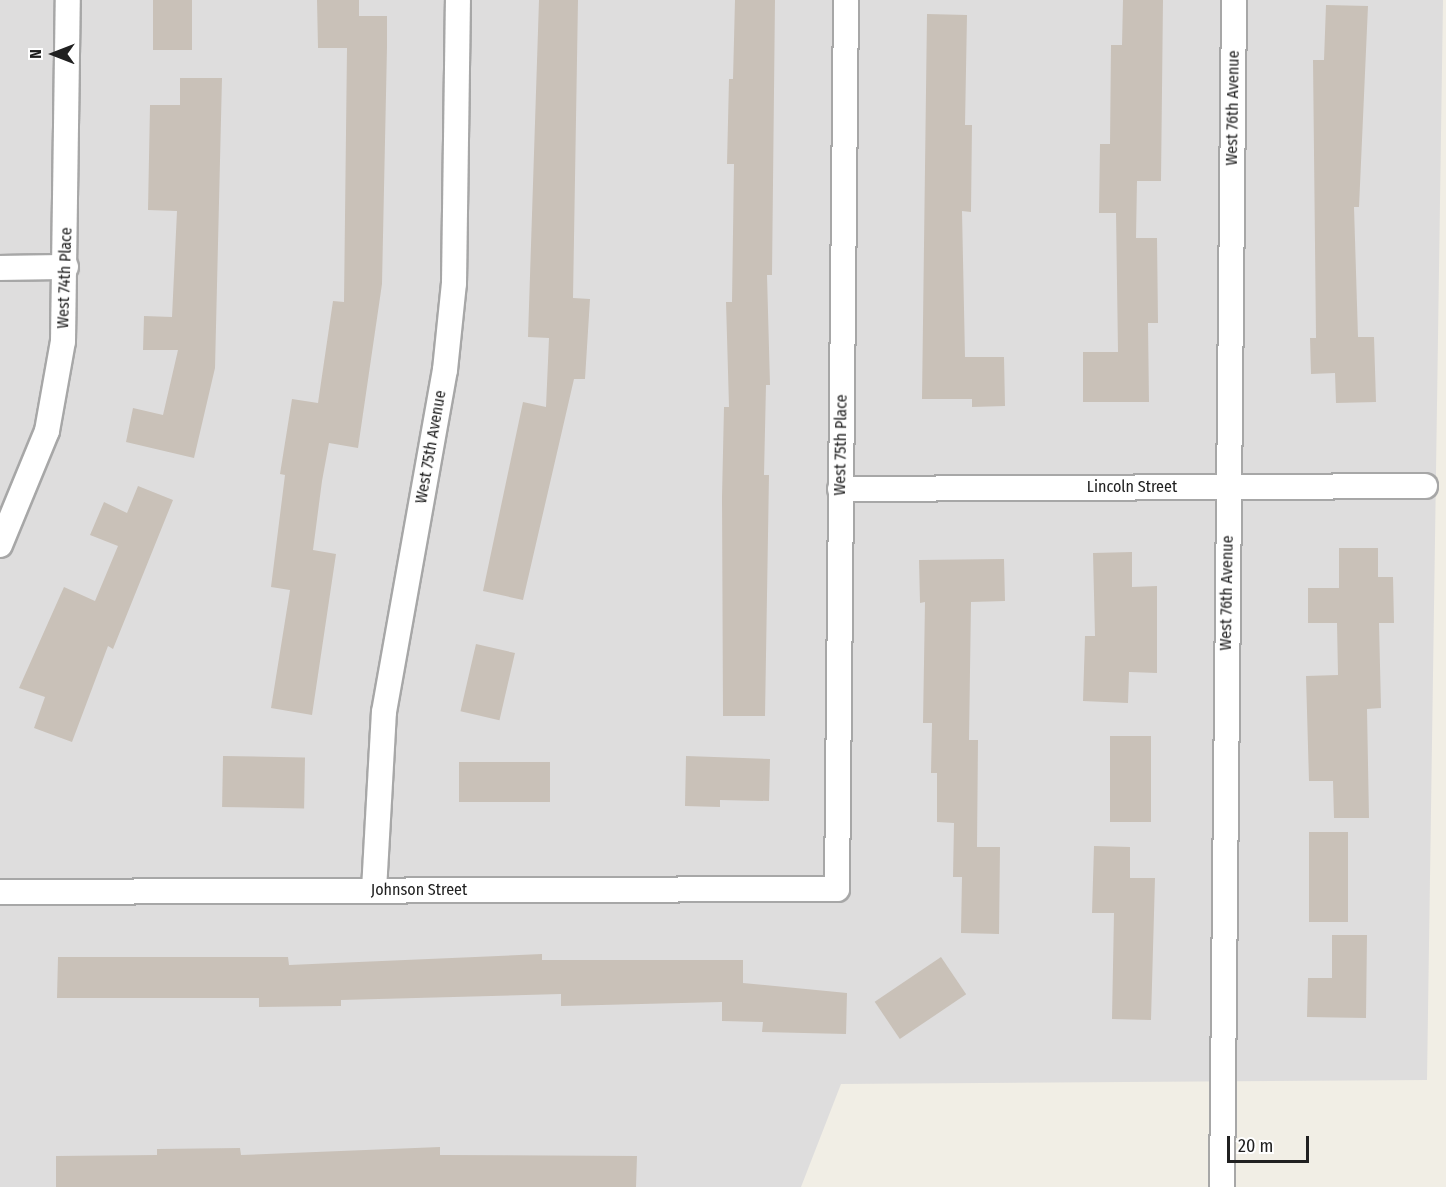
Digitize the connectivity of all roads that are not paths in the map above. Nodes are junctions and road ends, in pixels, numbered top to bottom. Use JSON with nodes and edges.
{"nodes":[{"id":1,"x":68,"y":0,"type":"edge"},
{"id":2,"x":458,"y":0,"type":"edge"},
{"id":3,"x":846,"y":0,"type":"edge"},
{"id":4,"x":1234,"y":0,"type":"edge"},
{"id":5,"x":66,"y":267,"type":"junction"},
{"id":6,"x":0,"y":268,"type":"edge"},
{"id":7,"x":1425,"y":486,"type":"dead end"},
{"id":8,"x":1229,"y":487,"type":"junction"},
{"id":9,"x":840,"y":489,"type":"junction"},
{"id":10,"x":0,"y":545,"type":"edge"},
{"id":11,"x":374,"y":890,"type":"junction"},
{"id":12,"x":837,"y":890,"type":"joint"},
{"id":13,"x":0,"y":892,"type":"edge"},
{"id":14,"x":1222,"y":1187,"type":"edge"}],
"edges":[{"from":1,"to":5,"type":"street","name":"West 74th Place"},
{"from":2,"to":11,"type":"street","name":"West 75th Avenue"},
{"from":3,"to":9,"type":"street","name":"West 75th Place"},
{"from":4,"to":8,"type":"street","name":"West 76th Avenue"},
{"from":5,"to":6,"type":"street"},
{"from":5,"to":10,"type":"street","name":"West 74th Place"},
{"from":7,"to":8,"type":"street","name":"Lincoln Street"},
{"from":8,"to":9,"type":"street","name":"Lincoln Street"},
{"from":8,"to":14,"type":"street","name":"West 76th Avenue"},
{"from":9,"to":12,"type":"street","name":"West 75th Place"},
{"from":11,"to":12,"type":"street","name":"Johnson Street"},
{"from":11,"to":13,"type":"street","name":"Johnson Street"}]}
